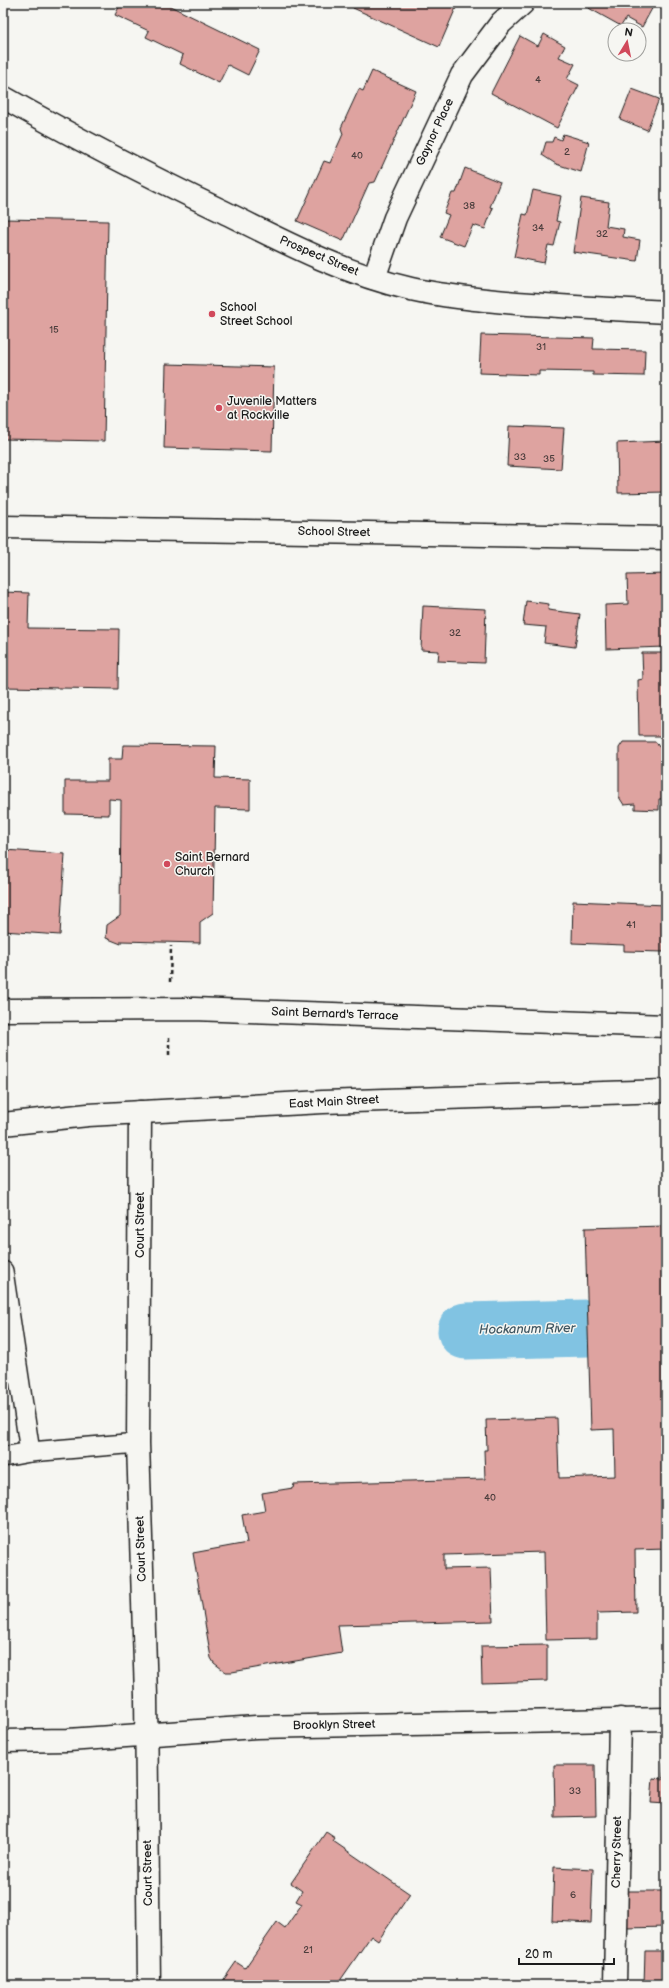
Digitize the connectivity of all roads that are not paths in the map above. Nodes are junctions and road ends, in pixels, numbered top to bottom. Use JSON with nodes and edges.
{"nodes":[{"id":1,"x":523,"y":3,"type":"edge"},
{"id":2,"x":3,"y":97,"type":"edge"},
{"id":3,"x":374,"y":278,"type":"junction"},
{"id":4,"x":666,"y":312,"type":"edge"},
{"id":5,"x":3,"y":527,"type":"edge"},
{"id":6,"x":666,"y":538,"type":"edge"},
{"id":7,"x":3,"y":1010,"type":"edge"},
{"id":8,"x":666,"y":1026,"type":"edge"},
{"id":9,"x":666,"y":1091,"type":"edge"},
{"id":10,"x":140,"y":1112,"type":"junction"},
{"id":11,"x":3,"y":1124,"type":"edge"},
{"id":12,"x":3,"y":1271,"type":"edge"},
{"id":13,"x":138,"y":1443,"type":"junction"},
{"id":14,"x":30,"y":1452,"type":"junction"},
{"id":15,"x":3,"y":1457,"type":"edge"},
{"id":16,"x":666,"y":1719,"type":"edge"},
{"id":17,"x":620,"y":1720,"type":"junction"},
{"id":18,"x":146,"y":1734,"type":"junction"},
{"id":19,"x":3,"y":1741,"type":"edge"},
{"id":20,"x":149,"y":1985,"type":"edge"},
{"id":21,"x":615,"y":1985,"type":"edge"}],
"edges":[{"from":1,"to":3,"type":"street","name":"Gaynor Place"},
{"from":2,"to":3,"type":"street","name":"Prospect Street"},
{"from":3,"to":4,"type":"street","name":"Prospect Street"},
{"from":5,"to":6,"type":"street","name":"School Street"},
{"from":7,"to":8,"type":"street","name":"Saint Bernard's Terrace"},
{"from":9,"to":10,"type":"street","name":"East Main Street"},
{"from":10,"to":11,"type":"street","name":"East Main Street"},
{"from":10,"to":13,"type":"street","name":"Court Street"},
{"from":12,"to":14,"type":"lane"},
{"from":13,"to":14,"type":"lane"},
{"from":13,"to":18,"type":"street","name":"Court Street"},
{"from":14,"to":15,"type":"lane"},
{"from":16,"to":17,"type":"street","name":"Brooklyn Street"},
{"from":17,"to":18,"type":"street","name":"Brooklyn Street"},
{"from":17,"to":21,"type":"street","name":"Cherry Street"},
{"from":18,"to":19,"type":"street","name":"Brooklyn Street"},
{"from":18,"to":20,"type":"street","name":"Court Street"}]}
